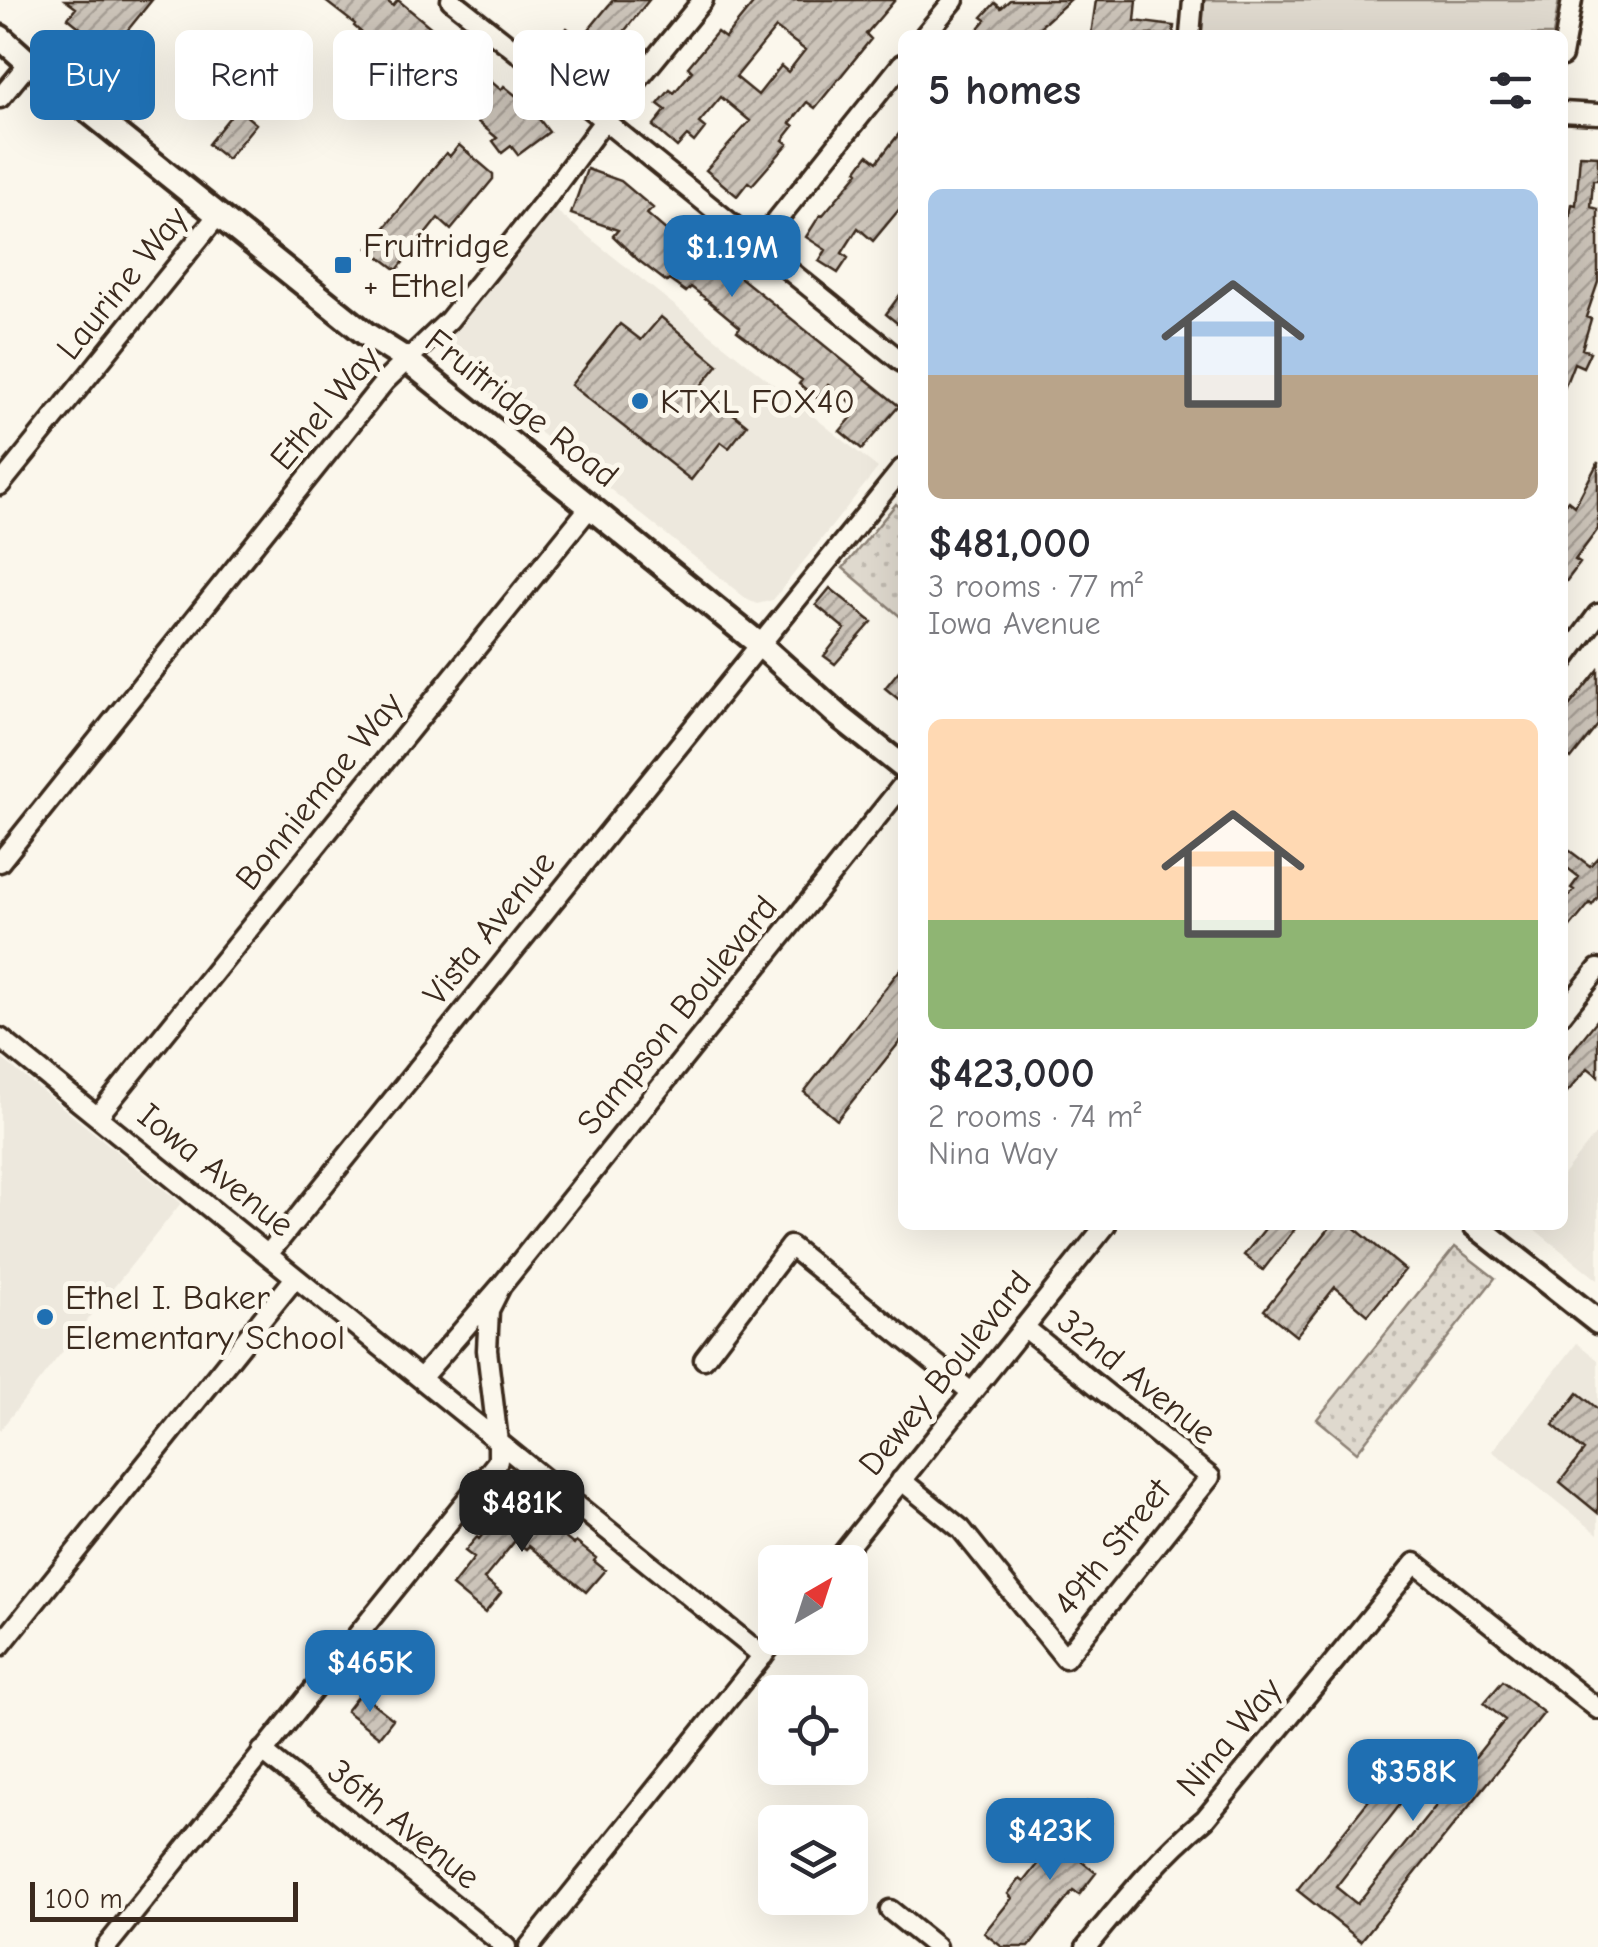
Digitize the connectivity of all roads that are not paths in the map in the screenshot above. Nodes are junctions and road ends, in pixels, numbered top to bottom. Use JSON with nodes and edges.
{"nodes":[{"id":1,"x":451,"y":0,"type":"edge"},
{"id":2,"x":703,"y":0,"type":"edge"},
{"id":3,"x":954,"y":0,"type":"edge"},
{"id":4,"x":1193,"y":0,"type":"edge"},
{"id":5,"x":1572,"y":0,"type":"edge"},
{"id":6,"x":930,"y":30,"type":"edge"},
{"id":7,"x":1190,"y":30,"type":"edge"},
{"id":8,"x":1567,"y":30,"type":"edge"},
{"id":9,"x":0,"y":37,"type":"edge"},
{"id":10,"x":29,"y":63,"type":"junction"},
{"id":11,"x":898,"y":69,"type":"edge"},
{"id":12,"x":0,"y":98,"type":"edge"},
{"id":13,"x":1568,"y":112,"type":"edge"},
{"id":14,"x":1598,"y":114,"type":"edge"},
{"id":15,"x":604,"y":121,"type":"junction"},
{"id":16,"x":218,"y":215,"type":"junction"},
{"id":17,"x":757,"y":245,"type":"junction"},
{"id":18,"x":898,"y":359,"type":"edge"},
{"id":19,"x":408,"y":360,"type":"junction"},
{"id":20,"x":898,"y":474,"type":"edge"},
{"id":21,"x":0,"y":485,"type":"edge"},
{"id":22,"x":590,"y":507,"type":"junction"},
{"id":23,"x":1598,"y":614,"type":"edge"},
{"id":24,"x":759,"y":644,"type":"junction"},
{"id":25,"x":1568,"y":655,"type":"edge"},
{"id":26,"x":898,"y":763,"type":"edge"},
{"id":27,"x":898,"y":791,"type":"edge"},
{"id":28,"x":0,"y":862,"type":"edge"},
{"id":29,"x":1598,"y":968,"type":"edge"},
{"id":30,"x":1568,"y":1006,"type":"edge"},
{"id":31,"x":0,"y":1038,"type":"edge"},
{"id":32,"x":98,"y":1116,"type":"junction"},
{"id":33,"x":1102,"y":1230,"type":"edge"},
{"id":34,"x":1480,"y":1230,"type":"edge"},
{"id":35,"x":269,"y":1254,"type":"junction"},
{"id":36,"x":295,"y":1278,"type":"junction"},
{"id":37,"x":501,"y":1286,"type":"junction"},
{"id":38,"x":1598,"y":1322,"type":"edge"},
{"id":39,"x":1024,"y":1327,"type":"junction"},
{"id":40,"x":704,"y":1358,"type":"dead end"},
{"id":41,"x":421,"y":1378,"type":"junction"},
{"id":42,"x":972,"y":1392,"type":"junction"},
{"id":43,"x":498,"y":1442,"type":"junction"},
{"id":44,"x":1210,"y":1477,"type":"joint"},
{"id":45,"x":901,"y":1480,"type":"junction"},
{"id":46,"x":849,"y":1545,"type":"edge"},
{"id":47,"x":0,"y":1646,"type":"edge"},
{"id":48,"x":763,"y":1656,"type":"joint"},
{"id":49,"x":1598,"y":1709,"type":"edge"},
{"id":50,"x":262,"y":1751,"type":"junction"},
{"id":51,"x":890,"y":1910,"type":"dead end"},
{"id":52,"x":106,"y":1947,"type":"edge"},
{"id":53,"x":506,"y":1947,"type":"edge"},
{"id":54,"x":529,"y":1947,"type":"edge"},
{"id":55,"x":936,"y":1947,"type":"edge"},
{"id":56,"x":1086,"y":1947,"type":"edge"}],
"edges":[{"from":1,"to":15,"type":"street"},
{"from":2,"to":15,"type":"street","name":"Ethel Way"},
{"from":3,"to":6,"type":"street"},
{"from":4,"to":7,"type":"street"},
{"from":5,"to":8,"type":"street"},
{"from":9,"to":10,"type":"main road","name":"Fruitridge Road"},
{"from":10,"to":12,"type":"street"},
{"from":10,"to":16,"type":"main road","name":"Fruitridge Road"},
{"from":11,"to":17,"type":"street"},
{"from":13,"to":14,"type":"street"},
{"from":15,"to":17,"type":"street"},
{"from":15,"to":19,"type":"street","name":"Ethel Way"},
{"from":16,"to":19,"type":"main road","name":"Fruitridge Road"},
{"from":16,"to":21,"type":"street","name":"Laurine Way"},
{"from":17,"to":18,"type":"street"},
{"from":19,"to":22,"type":"main road","name":"Fruitridge Road"},
{"from":19,"to":28,"type":"street","name":"Ethel Way"},
{"from":20,"to":24,"type":"street","name":"Vista Avenue"},
{"from":22,"to":24,"type":"main road","name":"Fruitridge Road"},
{"from":22,"to":32,"type":"street","name":"Bonniemae Way"},
{"from":23,"to":25,"type":"street"},
{"from":24,"to":26,"type":"main road","name":"Fruitridge Road"},
{"from":24,"to":35,"type":"street","name":"Vista Avenue"},
{"from":27,"to":37,"type":"street","name":"Sampson Boulevard"},
{"from":29,"to":30,"type":"street"},
{"from":31,"to":32,"type":"street","name":"Iowa Avenue"},
{"from":32,"to":35,"type":"street","name":"Iowa Avenue"},
{"from":33,"to":39,"type":"street","name":"Dewey Boulevard"},
{"from":34,"to":38,"type":"main road"},
{"from":35,"to":36,"type":"street","name":"Iowa Avenue"},
{"from":36,"to":41,"type":"street","name":"Iowa Avenue"},
{"from":36,"to":47,"type":"street"},
{"from":37,"to":41,"type":"street","name":"Sampson Boulevard"},
{"from":37,"to":43,"type":"street","name":"Sampson Boulevard"},
{"from":39,"to":42,"type":"street","name":"Dewey Boulevard"},
{"from":39,"to":44,"type":"street","name":"32nd Avenue"},
{"from":40,"to":42,"type":"street"},
{"from":41,"to":43,"type":"street","name":"Iowa Avenue"},
{"from":42,"to":45,"type":"street","name":"Dewey Boulevard"},
{"from":43,"to":48,"type":"street","name":"Iowa Avenue"},
{"from":43,"to":50,"type":"street"},
{"from":44,"to":45,"type":"street","name":"49th Street"},
{"from":45,"to":46,"type":"street","name":"Dewey Boulevard"},
{"from":48,"to":54,"type":"street"},
{"from":49,"to":56,"type":"street","name":"Nina Way"},
{"from":50,"to":52,"type":"street"},
{"from":50,"to":53,"type":"street","name":"36th Avenue"},
{"from":51,"to":55,"type":"street"}]}
